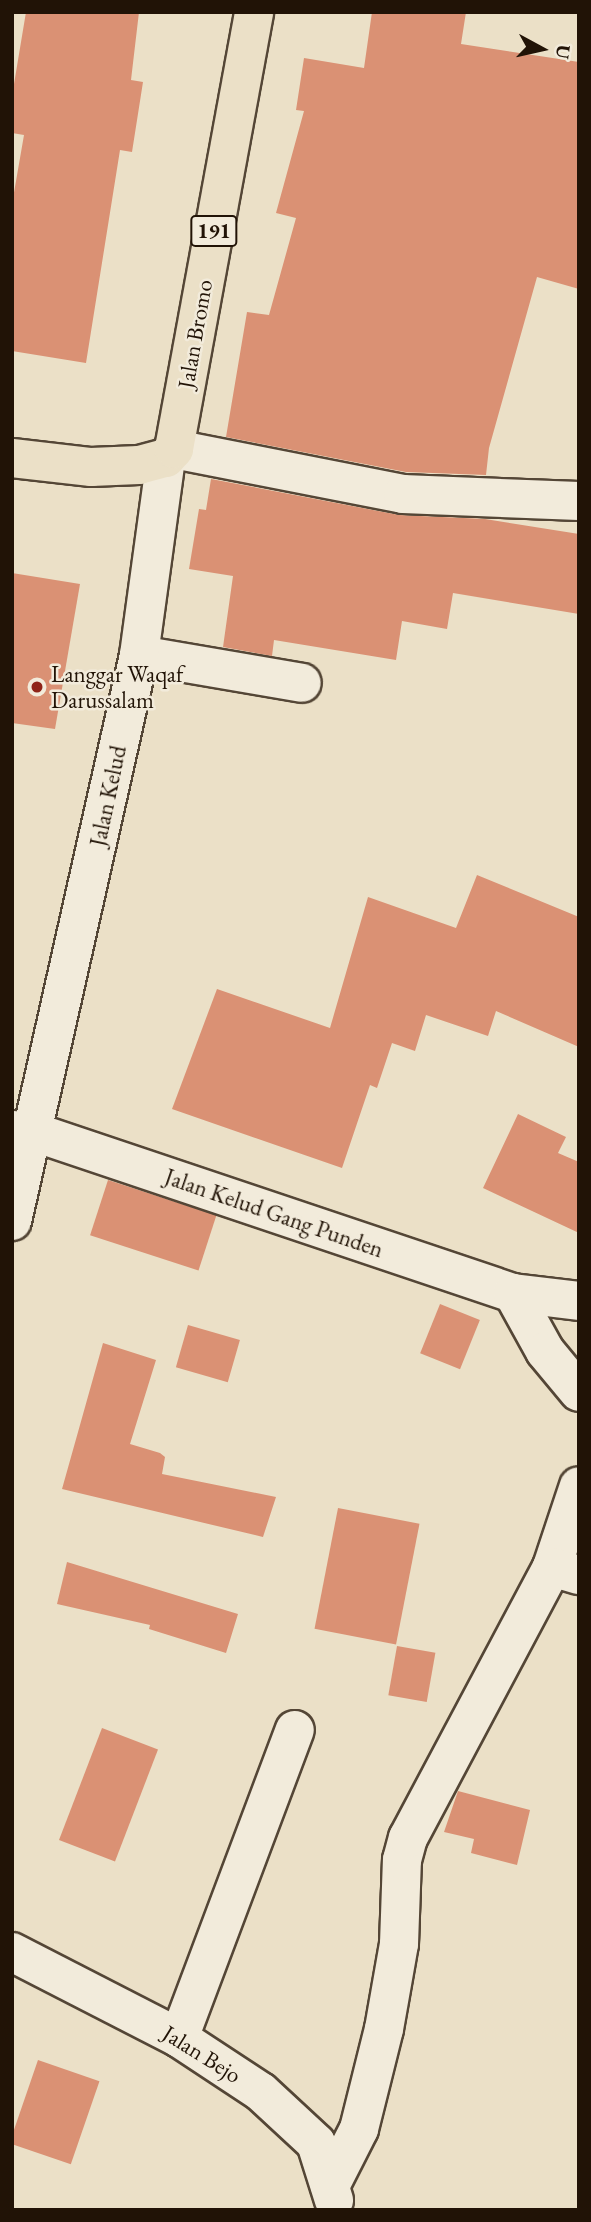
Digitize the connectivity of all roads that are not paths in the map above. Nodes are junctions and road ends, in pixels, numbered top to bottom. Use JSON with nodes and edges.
{"nodes":[{"id":1,"x":254,"y":12,"type":"edge"},
{"id":2,"x":170,"y":454,"type":"junction"},
{"id":3,"x":12,"y":458,"type":"edge"},
{"id":4,"x":579,"y":501,"type":"edge"},
{"id":5,"x":139,"y":656,"type":"junction"},
{"id":6,"x":302,"y":683,"type":"dead end"},
{"id":7,"x":23,"y":1131,"type":"edge"},
{"id":8,"x":12,"y":1221,"type":"edge"},
{"id":9,"x":513,"y":1293,"type":"junction"},
{"id":10,"x":579,"y":1301,"type":"edge"},
{"id":11,"x":579,"y":1392,"type":"edge"},
{"id":12,"x":579,"y":1486,"type":"edge"},
{"id":13,"x":565,"y":1571,"type":"edge"},
{"id":14,"x":295,"y":1730,"type":"dead end"},
{"id":15,"x":12,"y":1952,"type":"edge"},
{"id":16,"x":179,"y":2038,"type":"junction"},
{"id":17,"x":334,"y":2198,"type":"edge"}],
"edges":[{"from":1,"to":2,"type":"main road","name":"Jalan Bromo","number":"191"},
{"from":2,"to":3,"type":"main road"},
{"from":2,"to":4,"type":"street"},
{"from":2,"to":5,"type":"street","name":"Jalan Kelud"},
{"from":5,"to":6,"type":"street"},
{"from":5,"to":7,"type":"street","name":"Jalan Kelud"},
{"from":7,"to":8,"type":"street","name":"Jalan Kelud"},
{"from":7,"to":9,"type":"street","name":"Jalan Kelud Gang Punden"},
{"from":9,"to":10,"type":"street","name":"Jalan Kelud Gang Punden"},
{"from":9,"to":11,"type":"street"},
{"from":12,"to":13,"type":"street"},
{"from":13,"to":17,"type":"street"},
{"from":14,"to":16,"type":"street"},
{"from":15,"to":16,"type":"street","name":"Jalan Bejo"},
{"from":16,"to":17,"type":"street","name":"Jalan Bejo"}]}
